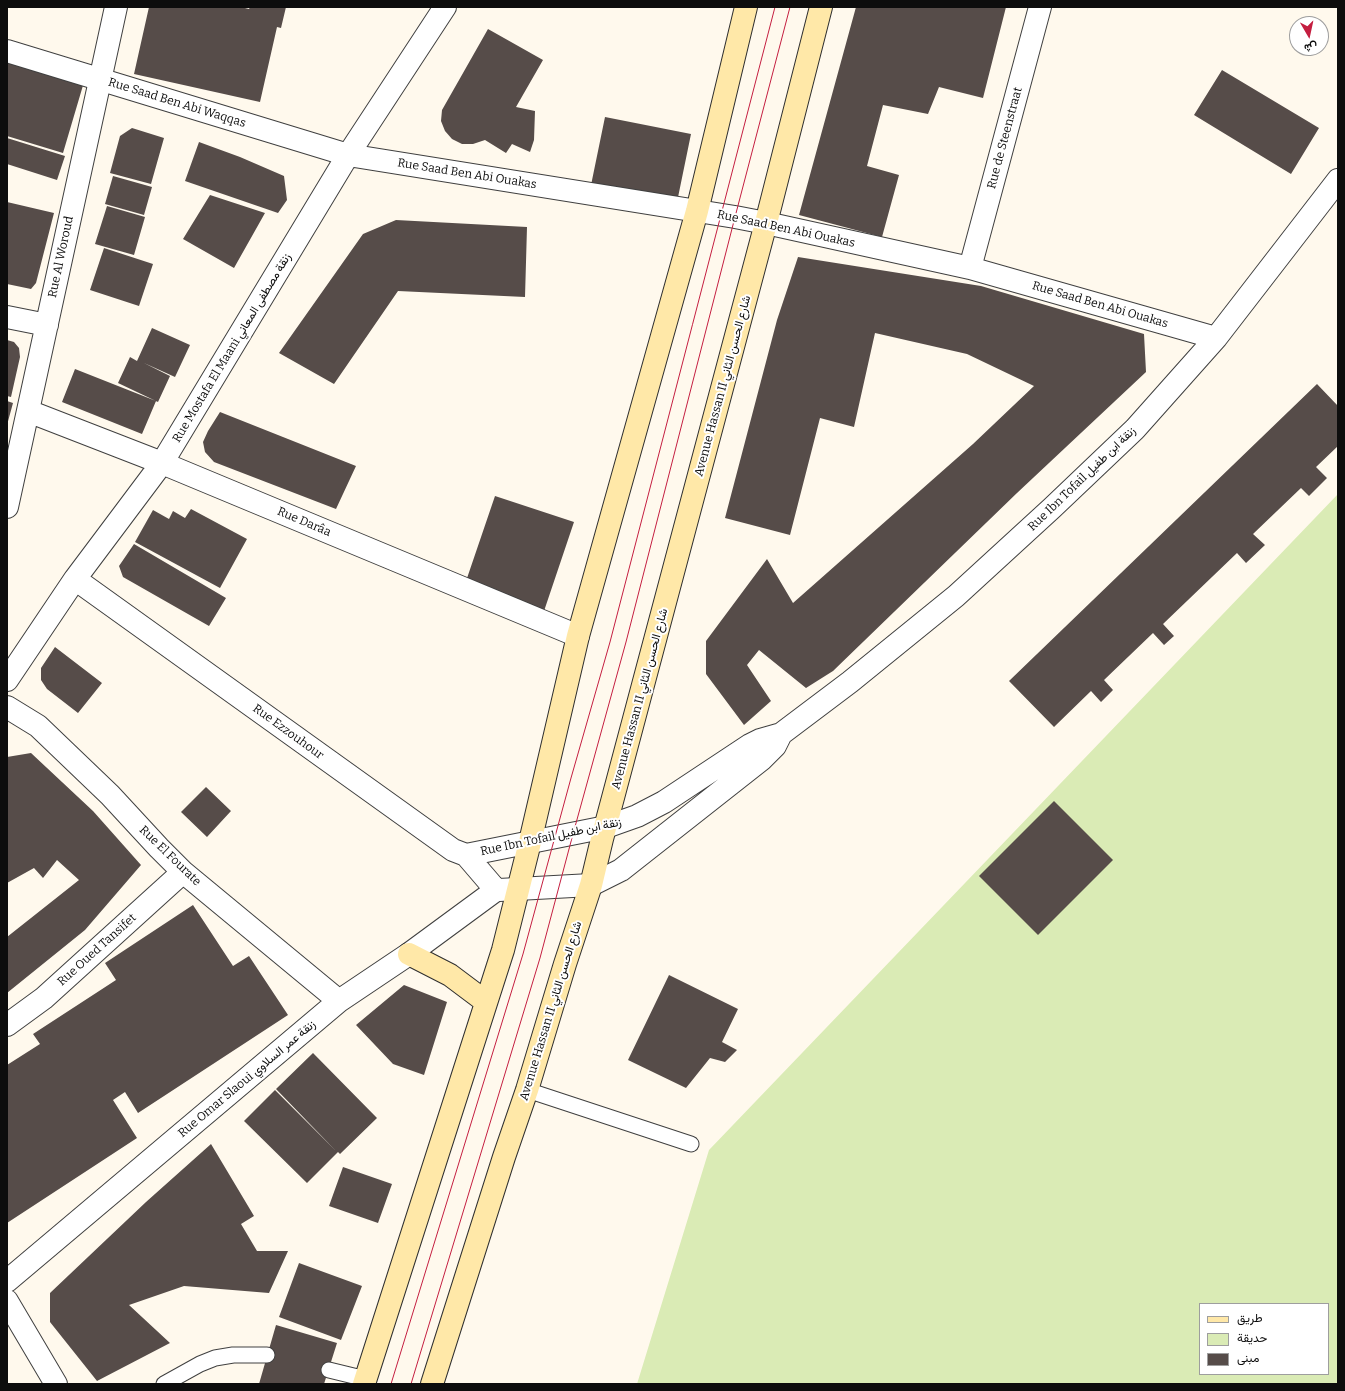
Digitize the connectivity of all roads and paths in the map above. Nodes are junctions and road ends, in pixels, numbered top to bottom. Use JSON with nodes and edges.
{"nodes":[{"id":1,"x":116,"y":7,"type":"edge"},
{"id":2,"x":445,"y":7,"type":"edge"},
{"id":3,"x":746,"y":7,"type":"edge"},
{"id":4,"x":821,"y":7,"type":"edge"},
{"id":5,"x":1040,"y":7,"type":"edge"},
{"id":6,"x":7,"y":51,"type":"edge"},
{"id":7,"x":100,"y":79,"type":"junction"},
{"id":8,"x":348,"y":154,"type":"junction"},
{"id":9,"x":1338,"y":180,"type":"edge"},
{"id":10,"x":697,"y":211,"type":"junction"},
{"id":11,"x":766,"y":223,"type":"junction"},
{"id":12,"x":970,"y":268,"type":"junction"},
{"id":13,"x":7,"y":317,"type":"edge"},
{"id":14,"x":46,"y":326,"type":"junction"},
{"id":15,"x":1216,"y":338,"type":"junction"},
{"id":16,"x":28,"y":411,"type":"junction"},
{"id":17,"x":162,"y":463,"type":"junction"},
{"id":18,"x":7,"y":508,"type":"edge"},
{"id":19,"x":75,"y":579,"type":"junction"},
{"id":20,"x":578,"y":636,"type":"junction"},
{"id":21,"x":7,"y":680,"type":"edge"},
{"id":22,"x":7,"y":707,"type":"edge"},
{"id":23,"x":781,"y":734,"type":"junction"},
{"id":24,"x":606,"y":827,"type":"junction"},
{"id":25,"x":530,"y":842,"type":"junction"},
{"id":26,"x":466,"y":855,"type":"junction"},
{"id":27,"x":183,"y":872,"type":"junction"},
{"id":28,"x":592,"y":886,"type":"junction"},
{"id":29,"x":519,"y":889,"type":"junction"},
{"id":30,"x":496,"y":890,"type":"junction"},
{"id":31,"x":409,"y":954,"type":"junction"},
{"id":32,"x":339,"y":1002,"type":"junction"},
{"id":33,"x":486,"y":1002,"type":"junction"},
{"id":34,"x":7,"y":1024,"type":"edge"},
{"id":35,"x":527,"y":1090,"type":"junction"},
{"id":36,"x":691,"y":1144,"type":"dead end"},
{"id":37,"x":7,"y":1281,"type":"edge"},
{"id":38,"x":7,"y":1301,"type":"edge"},
{"id":39,"x":267,"y":1355,"type":"dead end"},
{"id":40,"x":329,"y":1370,"type":"dead end"},
{"id":41,"x":365,"y":1381,"type":"edge"},
{"id":42,"x":56,"y":1384,"type":"edge"},
{"id":43,"x":164,"y":1384,"type":"edge"},
{"id":44,"x":432,"y":1384,"type":"edge"}],
"edges":[{"from":1,"to":7,"type":"street","name":"Rue Al Woroud"},
{"from":2,"to":8,"type":"street","name":"Rue Mostafa El Maani زنقة مصطفى المعاني"},
{"from":3,"to":10,"type":"main road"},
{"from":4,"to":11,"type":"main road","name":"Avenue Hassan II شارع الحسن الثاني"},
{"from":5,"to":12,"type":"street","name":"Rue de Steenstraat"},
{"from":6,"to":7,"type":"street","name":"Rue Saad Ben Abi Waqqas"},
{"from":7,"to":8,"type":"street","name":"Rue Saad Ben Abi Waqqas"},
{"from":7,"to":14,"type":"street","name":"Rue Al Woroud"},
{"from":8,"to":10,"type":"street","name":"Rue Saad Ben Abi Ouakas"},
{"from":8,"to":17,"type":"street","name":"Rue Mostafa El Maani زنقة مصطفى المعاني"},
{"from":9,"to":15,"type":"street","name":"Rue Ibn Tofail زنقة ابن طفيل"},
{"from":10,"to":11,"type":"street","name":"Rue Saad Ben Abi Ouakas"},
{"from":10,"to":20,"type":"main road"},
{"from":11,"to":12,"type":"street","name":"Rue Saad Ben Abi Ouakas"},
{"from":11,"to":24,"type":"main road","name":"Avenue Hassan II شارع الحسن الثاني"},
{"from":12,"to":15,"type":"street","name":"Rue Saad Ben Abi Ouakas"},
{"from":13,"to":14,"type":"street"},
{"from":14,"to":16,"type":"street","name":"Rue Al Woroud"},
{"from":15,"to":23,"type":"street","name":"Rue Ibn Tofail زنقة ابن طفيل"},
{"from":16,"to":17,"type":"street","name":"Rue Darâa"},
{"from":16,"to":18,"type":"street","name":"Rue Al Woroud"},
{"from":17,"to":19,"type":"street","name":"Rue Mostafa El Maani زنقة مصطفى المعاني"},
{"from":17,"to":20,"type":"street","name":"Rue Darâa"},
{"from":19,"to":21,"type":"street","name":"Rue Mostafa El Maani زنقة مصطفى المعاني"},
{"from":19,"to":26,"type":"street","name":"Rue Ezzouhour"},
{"from":20,"to":25,"type":"main road"},
{"from":22,"to":27,"type":"street","name":"Rue El Fourate"},
{"from":23,"to":24,"type":"street","name":"Rue Ibn Tofail زنقة ابن طفيل"},
{"from":23,"to":28,"type":"street","name":"Rue Ibn Tofail زنقة ابن طفيل"},
{"from":24,"to":25,"type":"street","name":"Rue Ibn Tofail زنقة ابن طفيل"},
{"from":24,"to":28,"type":"main road","name":"Avenue Hassan II شارع الحسن الثاني"},
{"from":25,"to":26,"type":"street","name":"Rue Ibn Tofail زنقة ابن طفيل"},
{"from":25,"to":29,"type":"main road"},
{"from":26,"to":30,"type":"street","name":"Rue Ezzouhour"},
{"from":27,"to":32,"type":"street","name":"Rue El Fourate"},
{"from":27,"to":34,"type":"street","name":"Rue Oued Tansifet"},
{"from":28,"to":29,"type":"street"},
{"from":28,"to":35,"type":"main road","name":"Avenue Hassan II شارع الحسن الثاني"},
{"from":29,"to":30,"type":"street"},
{"from":29,"to":33,"type":"main road"},
{"from":30,"to":31,"type":"street","name":"Rue Omar Slaoui زنقة عمر السلاوي"},
{"from":31,"to":32,"type":"street","name":"Rue Omar Slaoui زنقة عمر السلاوي"},
{"from":31,"to":33,"type":"main road"},
{"from":32,"to":37,"type":"street","name":"Rue Omar Slaoui زنقة عمر السلاوي"},
{"from":33,"to":41,"type":"main road"},
{"from":35,"to":36,"type":"lane"},
{"from":35,"to":44,"type":"main road","name":"Avenue Hassan II شارع الحسن الثاني"},
{"from":38,"to":42,"type":"street"},
{"from":39,"to":43,"type":"lane"},
{"from":40,"to":41,"type":"lane"}]}
